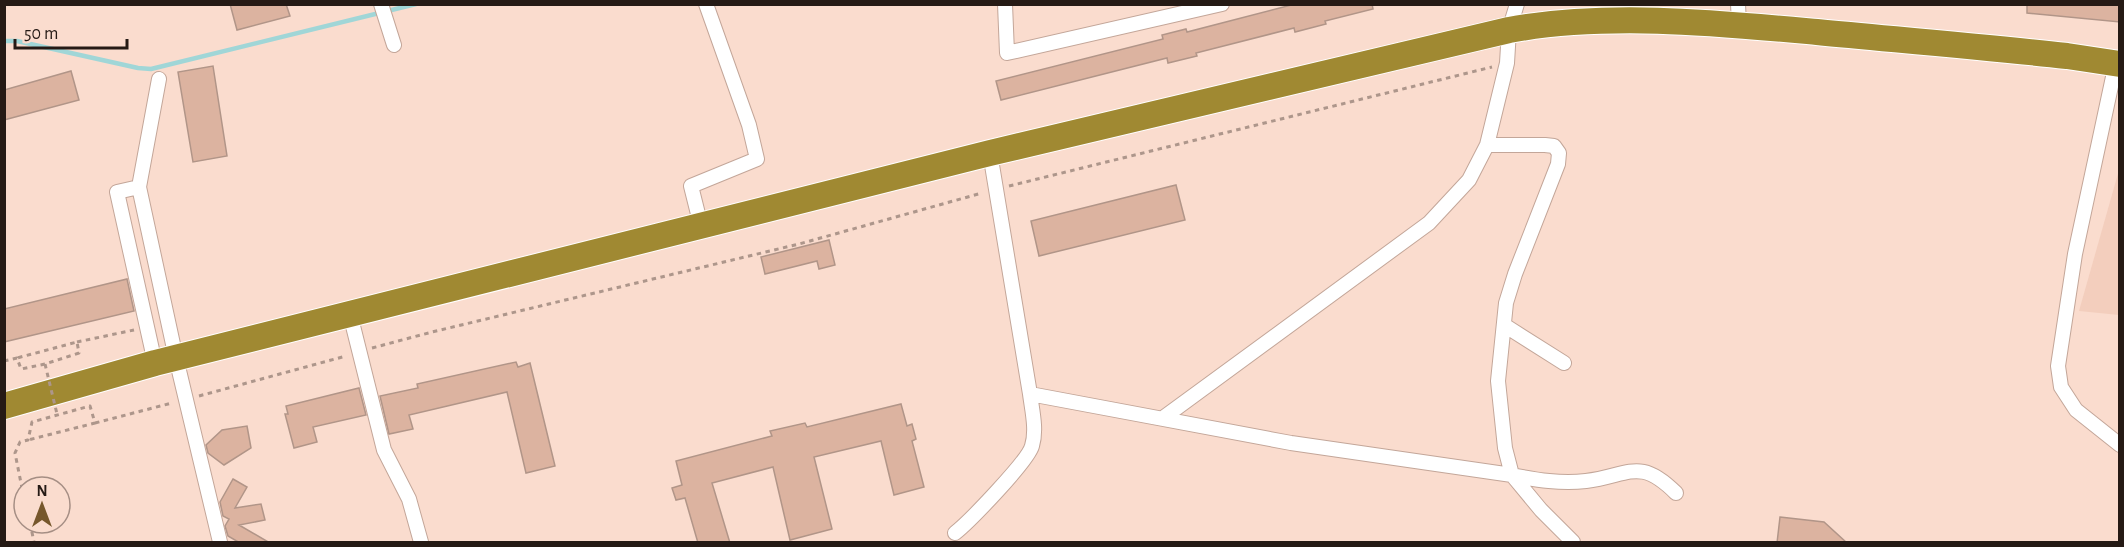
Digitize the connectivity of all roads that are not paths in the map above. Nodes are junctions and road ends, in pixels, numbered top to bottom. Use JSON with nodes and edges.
{"nodes":[{"id":1,"x":381,"y":4,"type":"edge"},
{"id":2,"x":706,"y":4,"type":"edge"},
{"id":3,"x":1005,"y":4,"type":"edge"},
{"id":4,"x":1221,"y":4,"type":"edge"},
{"id":5,"x":1517,"y":4,"type":"edge"},
{"id":6,"x":1738,"y":14,"type":"edge"},
{"id":7,"x":1509,"y":30,"type":"junction"},
{"id":8,"x":394,"y":45,"type":"dead end"},
{"id":9,"x":2118,"y":63,"type":"edge"},
{"id":10,"x":159,"y":79,"type":"dead end"},
{"id":11,"x":1487,"y":145,"type":"junction"},
{"id":12,"x":990,"y":153,"type":"junction"},
{"id":13,"x":140,"y":187,"type":"junction"},
{"id":14,"x":701,"y":226,"type":"junction"},
{"id":15,"x":350,"y":314,"type":"junction"},
{"id":16,"x":1504,"y":325,"type":"junction"},
{"id":17,"x":165,"y":361,"type":"junction"},
{"id":18,"x":1564,"y":363,"type":"dead end"},
{"id":19,"x":1030,"y":394,"type":"junction"},
{"id":20,"x":4,"y":406,"type":"edge"},
{"id":21,"x":1163,"y":418,"type":"junction"},
{"id":22,"x":2120,"y":444,"type":"edge"},
{"id":23,"x":1512,"y":475,"type":"junction"},
{"id":24,"x":1676,"y":493,"type":"dead end"},
{"id":25,"x":955,"y":532,"type":"dead end"},
{"id":26,"x":220,"y":543,"type":"edge"},
{"id":27,"x":421,"y":543,"type":"edge"},
{"id":28,"x":1573,"y":543,"type":"edge"}],
"edges":[{"from":1,"to":8,"type":"street"},
{"from":2,"to":14,"type":"street"},
{"from":3,"to":4,"type":"street"},
{"from":5,"to":7,"type":"street"},
{"from":6,"to":7,"type":"highway"},
{"from":6,"to":9,"type":"highway"},
{"from":7,"to":11,"type":"street"},
{"from":7,"to":12,"type":"highway"},
{"from":9,"to":22,"type":"street"},
{"from":10,"to":13,"type":"street"},
{"from":11,"to":16,"type":"street"},
{"from":11,"to":21,"type":"street"},
{"from":12,"to":14,"type":"highway"},
{"from":12,"to":19,"type":"street"},
{"from":13,"to":17,"type":"street"},
{"from":13,"to":17,"type":"street"},
{"from":14,"to":15,"type":"highway"},
{"from":15,"to":17,"type":"highway"},
{"from":15,"to":27,"type":"street"},
{"from":16,"to":18,"type":"street"},
{"from":16,"to":23,"type":"street"},
{"from":17,"to":20,"type":"highway"},
{"from":17,"to":26,"type":"street"},
{"from":19,"to":21,"type":"street"},
{"from":19,"to":25,"type":"street"},
{"from":21,"to":23,"type":"street"},
{"from":23,"to":24,"type":"street"},
{"from":23,"to":28,"type":"street"}]}
